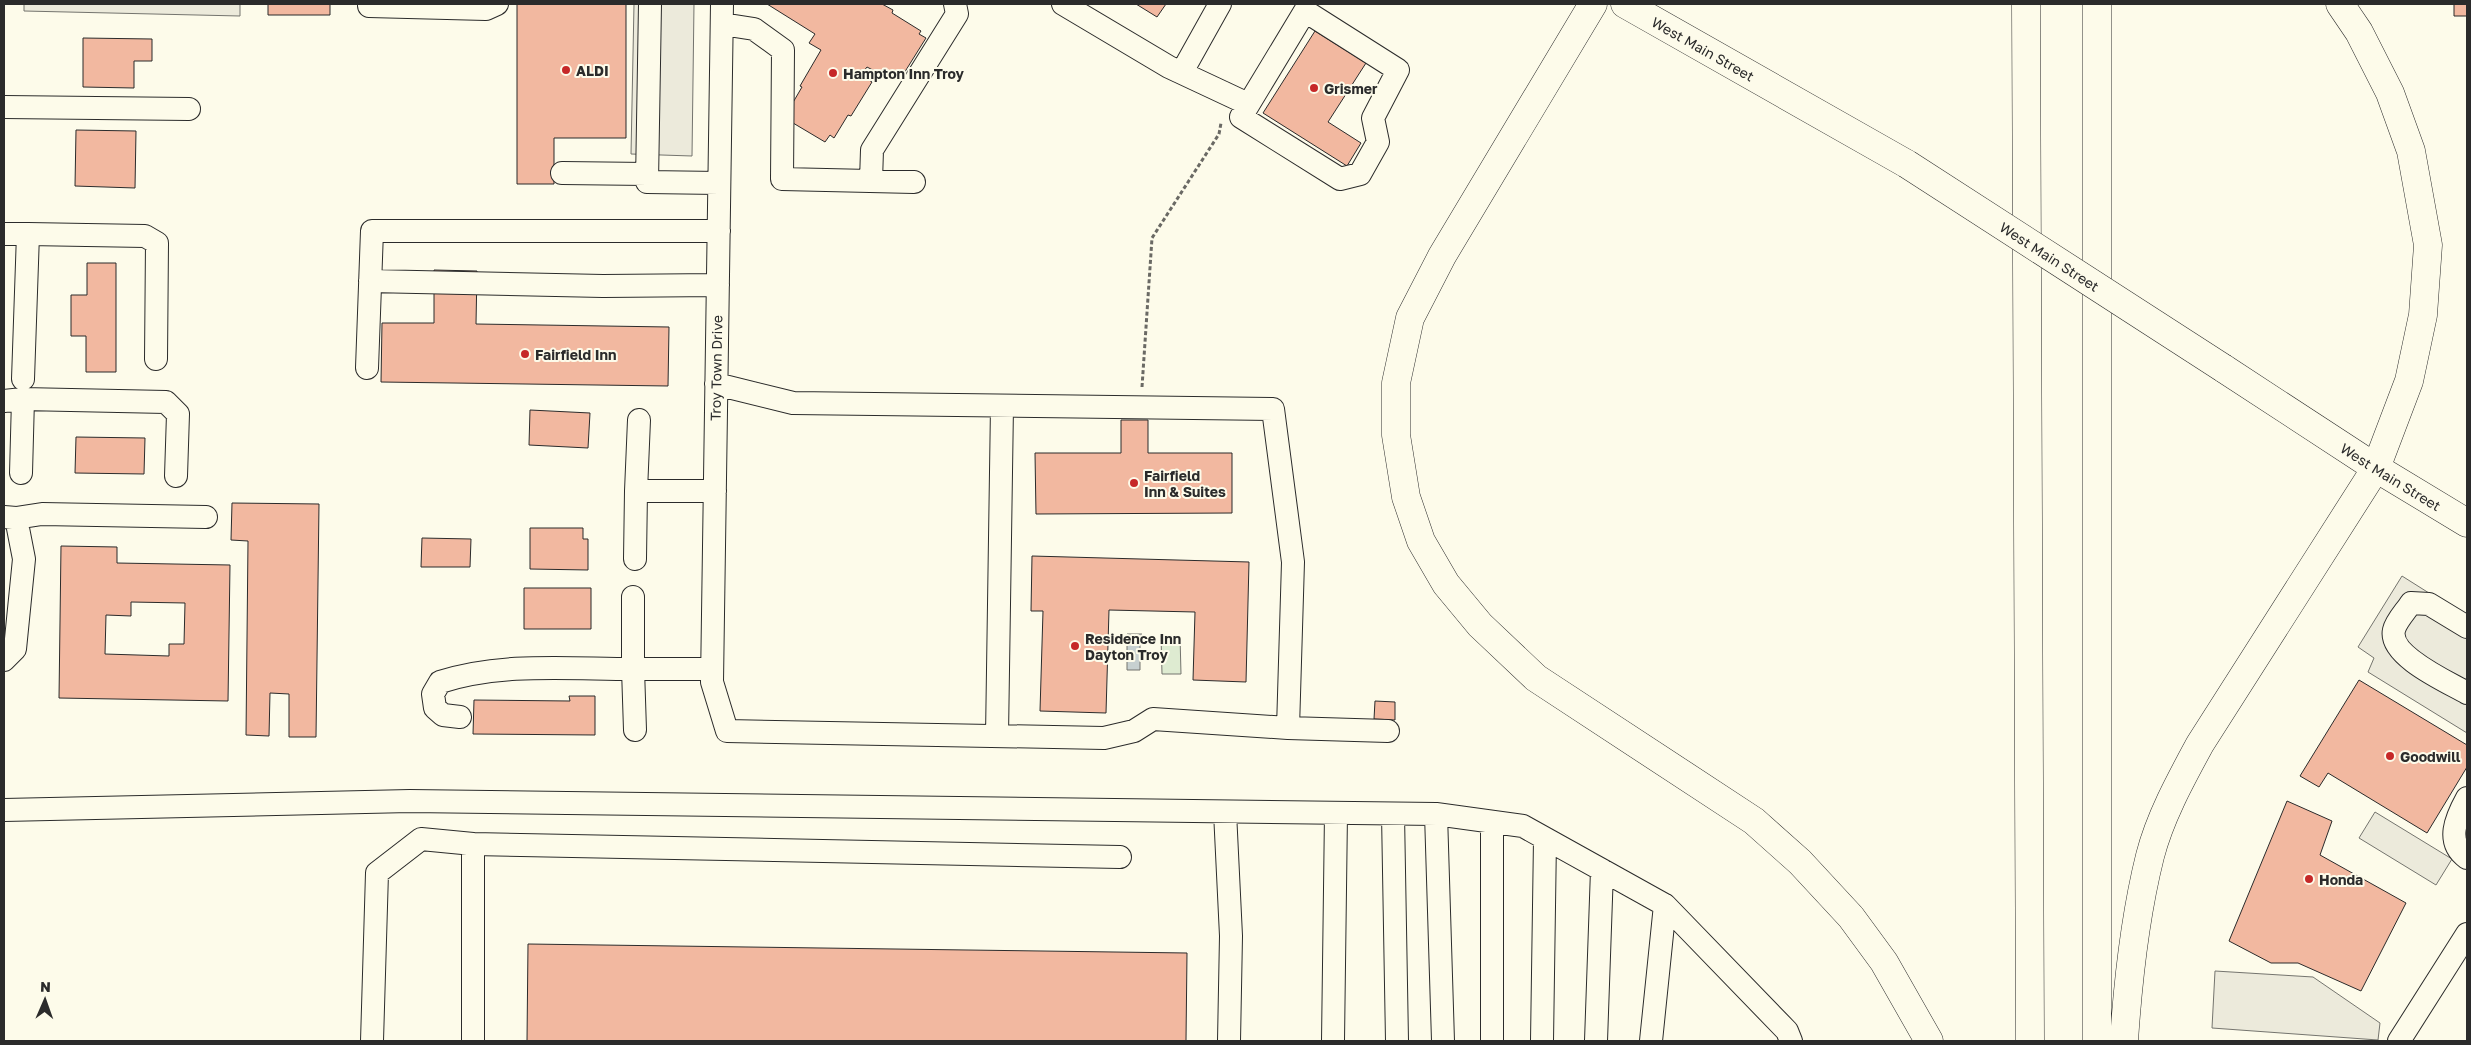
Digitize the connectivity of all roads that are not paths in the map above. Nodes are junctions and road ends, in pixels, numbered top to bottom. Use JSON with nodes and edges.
{"nodes":[{"id":1,"x":497,"y":4,"type":"edge"},
{"id":2,"x":650,"y":4,"type":"edge"},
{"id":3,"x":955,"y":4,"type":"edge"},
{"id":4,"x":1063,"y":4,"type":"edge"},
{"id":5,"x":1220,"y":4,"type":"edge"},
{"id":6,"x":1594,"y":4,"type":"edge"},
{"id":7,"x":1625,"y":4,"type":"edge"},
{"id":8,"x":2026,"y":4,"type":"edge"},
{"id":9,"x":2097,"y":4,"type":"edge"},
{"id":10,"x":2340,"y":4,"type":"edge"},
{"id":11,"x":369,"y":6,"type":"dead end"},
{"id":12,"x":722,"y":14,"type":"edge"},
{"id":13,"x":1182,"y":72,"type":"junction"},
{"id":14,"x":1248,"y":104,"type":"junction"},
{"id":15,"x":4,"y":107,"type":"edge"},
{"id":16,"x":190,"y":109,"type":"dead end"},
{"id":17,"x":562,"y":173,"type":"dead end"},
{"id":18,"x":647,"y":174,"type":"junction"},
{"id":19,"x":871,"y":181,"type":"junction"},
{"id":20,"x":914,"y":182,"type":"dead end"},
{"id":21,"x":719,"y":183,"type":"junction"},
{"id":22,"x":719,"y":231,"type":"junction"},
{"id":23,"x":4,"y":234,"type":"edge"},
{"id":24,"x":28,"y":234,"type":"junction"},
{"id":25,"x":370,"y":281,"type":"junction"},
{"id":26,"x":718,"y":284,"type":"junction"},
{"id":27,"x":156,"y":359,"type":"dead end"},
{"id":28,"x":367,"y":368,"type":"dead end"},
{"id":29,"x":716,"y":384,"type":"junction"},
{"id":30,"x":17,"y":393,"type":"edge"},
{"id":31,"x":1002,"y":406,"type":"junction"},
{"id":32,"x":638,"y":420,"type":"dead end"},
{"id":33,"x":2376,"y":468,"type":"junction"},
{"id":34,"x":21,"y":473,"type":"dead end"},
{"id":35,"x":176,"y":476,"type":"dead end"},
{"id":36,"x":636,"y":491,"type":"junction"},
{"id":37,"x":714,"y":491,"type":"junction"},
{"id":38,"x":10,"y":517,"type":"edge"},
{"id":39,"x":206,"y":517,"type":"dead end"},
{"id":40,"x":2467,"y":523,"type":"edge"},
{"id":41,"x":635,"y":560,"type":"dead end"},
{"id":42,"x":633,"y":597,"type":"dead end"},
{"id":43,"x":2467,"y":627,"type":"edge"},
{"id":44,"x":4,"y":660,"type":"edge"},
{"id":45,"x":633,"y":668,"type":"junction"},
{"id":46,"x":712,"y":669,"type":"junction"},
{"id":47,"x":2467,"y":693,"type":"edge"},
{"id":48,"x":460,"y":717,"type":"dead end"},
{"id":49,"x":1288,"y":728,"type":"junction"},
{"id":50,"x":635,"y":730,"type":"dead end"},
{"id":51,"x":1388,"y":731,"type":"dead end"},
{"id":52,"x":997,"y":736,"type":"junction"},
{"id":53,"x":2464,"y":804,"type":"edge"},
{"id":54,"x":4,"y":810,"type":"edge"},
{"id":55,"x":1225,"y":812,"type":"junction"},
{"id":56,"x":1336,"y":813,"type":"junction"},
{"id":57,"x":1393,"y":814,"type":"junction"},
{"id":58,"x":1436,"y":814,"type":"junction"},
{"id":59,"x":1492,"y":822,"type":"junction"},
{"id":60,"x":1545,"y":839,"type":"junction"},
{"id":61,"x":474,"y":844,"type":"junction"},
{"id":62,"x":1120,"y":857,"type":"dead end"},
{"id":63,"x":2467,"y":858,"type":"edge"},
{"id":64,"x":1602,"y":870,"type":"junction"},
{"id":65,"x":1665,"y":905,"type":"junction"},
{"id":66,"x":2467,"y":934,"type":"edge"},
{"id":67,"x":372,"y":1041,"type":"edge"},
{"id":68,"x":473,"y":1041,"type":"edge"},
{"id":69,"x":1229,"y":1041,"type":"edge"},
{"id":70,"x":1333,"y":1041,"type":"edge"},
{"id":71,"x":1396,"y":1041,"type":"edge"},
{"id":72,"x":1443,"y":1041,"type":"edge"},
{"id":73,"x":1492,"y":1041,"type":"edge"},
{"id":74,"x":1542,"y":1041,"type":"edge"},
{"id":75,"x":1596,"y":1041,"type":"edge"},
{"id":76,"x":1651,"y":1041,"type":"edge"},
{"id":77,"x":1791,"y":1041,"type":"edge"},
{"id":78,"x":1929,"y":1041,"type":"edge"},
{"id":79,"x":2030,"y":1041,"type":"edge"},
{"id":80,"x":2097,"y":1041,"type":"edge"},
{"id":81,"x":2124,"y":1041,"type":"edge"},
{"id":82,"x":2399,"y":1041,"type":"edge"}],
"edges":[{"from":1,"to":11,"type":"street"},
{"from":2,"to":18,"type":"street"},
{"from":3,"to":19,"type":"street"},
{"from":4,"to":13,"type":"street"},
{"from":5,"to":13,"type":"street"},
{"from":6,"to":78,"type":"main road"},
{"from":7,"to":33,"type":"main road","name":"West Main Street","bridge":true},
{"from":8,"to":79,"type":"main road"},
{"from":9,"to":80,"type":"main road"},
{"from":10,"to":33,"type":"main road"},
{"from":12,"to":19,"type":"street"},
{"from":12,"to":21,"type":"street","name":"Troy Town Drive"},
{"from":13,"to":14,"type":"street"},
{"from":14,"to":14,"type":"street"},
{"from":15,"to":16,"type":"street"},
{"from":17,"to":18,"type":"street"},
{"from":18,"to":21,"type":"street"},
{"from":19,"to":20,"type":"street"},
{"from":21,"to":22,"type":"street","name":"Troy Town Drive"},
{"from":22,"to":25,"type":"street"},
{"from":22,"to":26,"type":"street","name":"Troy Town Drive"},
{"from":23,"to":24,"type":"street"},
{"from":24,"to":27,"type":"street"},
{"from":24,"to":30,"type":"street"},
{"from":25,"to":26,"type":"street"},
{"from":25,"to":28,"type":"street"},
{"from":26,"to":29,"type":"street","name":"Troy Town Drive"},
{"from":29,"to":31,"type":"street"},
{"from":29,"to":37,"type":"street","name":"Troy Town Drive"},
{"from":30,"to":34,"type":"street"},
{"from":30,"to":35,"type":"street"},
{"from":31,"to":49,"type":"street"},
{"from":31,"to":52,"type":"street"},
{"from":32,"to":36,"type":"street"},
{"from":33,"to":40,"type":"main road","name":"West Main Street"},
{"from":33,"to":81,"type":"main road"},
{"from":36,"to":37,"type":"street"},
{"from":36,"to":41,"type":"street"},
{"from":37,"to":46,"type":"street","name":"Troy Town Drive"},
{"from":38,"to":39,"type":"street"},
{"from":38,"to":44,"type":"street"},
{"from":42,"to":45,"type":"street"},
{"from":43,"to":47,"type":"street"},
{"from":45,"to":46,"type":"street"},
{"from":45,"to":48,"type":"street"},
{"from":45,"to":50,"type":"street"},
{"from":46,"to":52,"type":"street","name":"Troy Town Drive"},
{"from":49,"to":51,"type":"street"},
{"from":49,"to":52,"type":"street"},
{"from":53,"to":63,"type":"street"},
{"from":54,"to":55,"type":"street"},
{"from":55,"to":56,"type":"street"},
{"from":55,"to":69,"type":"street"},
{"from":56,"to":57,"type":"street"},
{"from":56,"to":70,"type":"street"},
{"from":57,"to":58,"type":"street"},
{"from":57,"to":71,"type":"street"},
{"from":58,"to":59,"type":"street"},
{"from":58,"to":72,"type":"street"},
{"from":59,"to":60,"type":"street"},
{"from":59,"to":73,"type":"street"},
{"from":60,"to":64,"type":"street"},
{"from":60,"to":74,"type":"street"},
{"from":61,"to":62,"type":"street"},
{"from":61,"to":67,"type":"street"},
{"from":61,"to":68,"type":"street"},
{"from":64,"to":65,"type":"street"},
{"from":64,"to":75,"type":"street"},
{"from":65,"to":76,"type":"street"},
{"from":65,"to":77,"type":"street"},
{"from":66,"to":82,"type":"street"}]}
